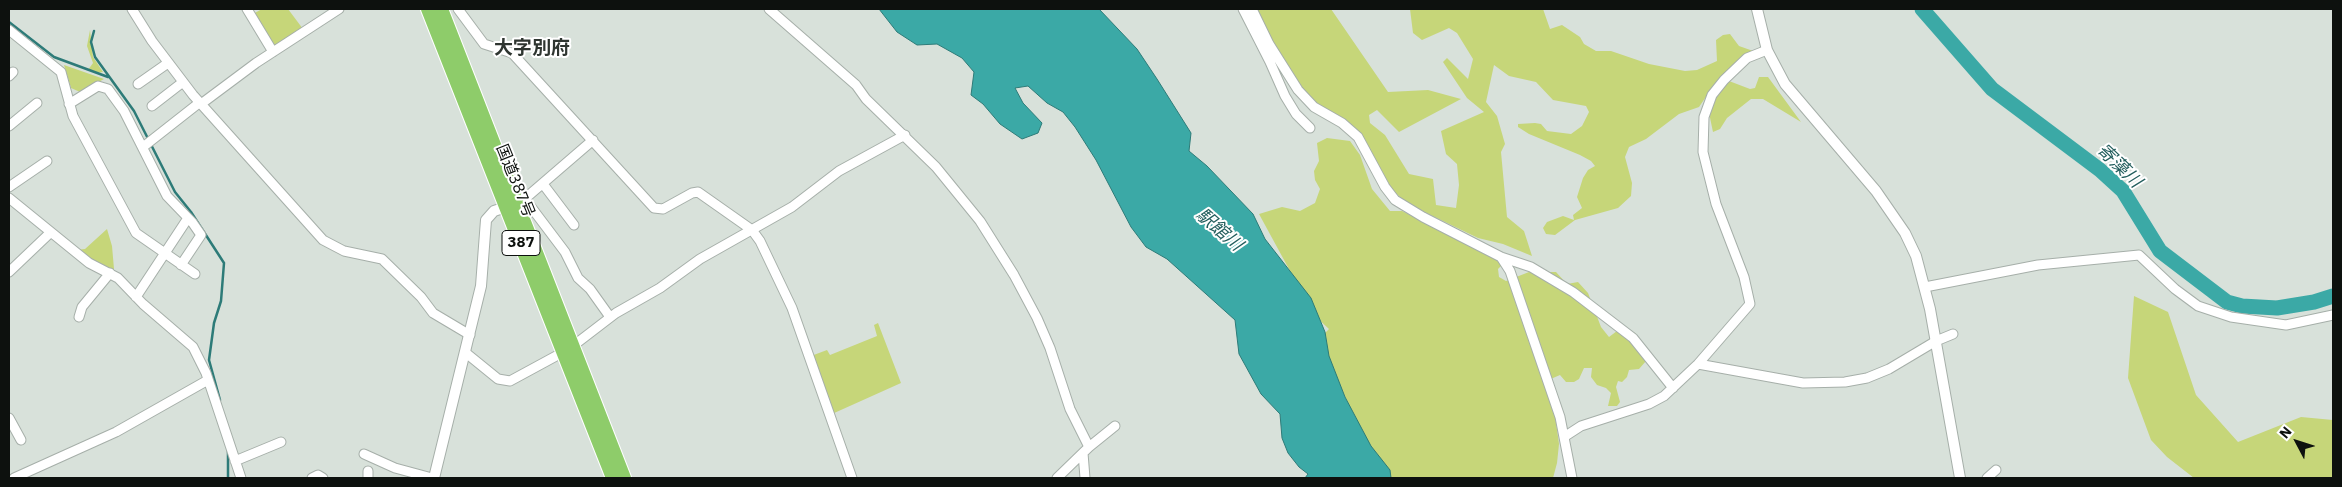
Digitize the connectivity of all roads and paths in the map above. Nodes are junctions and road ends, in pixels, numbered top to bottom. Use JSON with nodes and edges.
{"nodes":[{"id":1,"x":132,"y":9,"type":"edge"},
{"id":2,"x":247,"y":9,"type":"edge"},
{"id":3,"x":339,"y":9,"type":"edge"},
{"id":4,"x":428,"y":9,"type":"edge"},
{"id":5,"x":441,"y":9,"type":"edge"},
{"id":6,"x":458,"y":9,"type":"edge"},
{"id":7,"x":769,"y":9,"type":"edge"},
{"id":8,"x":1243,"y":9,"type":"edge"},
{"id":9,"x":1252,"y":9,"type":"edge"},
{"id":10,"x":1757,"y":9,"type":"edge"},
{"id":11,"x":9,"y":30,"type":"edge"},
{"id":12,"x":1767,"y":50,"type":"junction"},
{"id":13,"x":273,"y":52,"type":"junction"},
{"id":14,"x":168,"y":63,"type":"junction"},
{"id":15,"x":183,"y":82,"type":"junction"},
{"id":16,"x":138,"y":84,"type":"dead end"},
{"id":17,"x":37,"y":103,"type":"dead end"},
{"id":18,"x":69,"y":104,"type":"junction"},
{"id":19,"x":200,"y":104,"type":"junction"},
{"id":20,"x":152,"y":106,"type":"dead end"},
{"id":21,"x":9,"y":126,"type":"edge"},
{"id":22,"x":1310,"y":128,"type":"dead end"},
{"id":23,"x":904,"y":135,"type":"junction"},
{"id":24,"x":593,"y":140,"type":"junction"},
{"id":25,"x":143,"y":146,"type":"junction"},
{"id":26,"x":47,"y":161,"type":"dead end"},
{"id":27,"x":543,"y":184,"type":"junction"},
{"id":28,"x":9,"y":187,"type":"edge"},
{"id":29,"x":9,"y":198,"type":"edge"},
{"id":30,"x":516,"y":203,"type":"junction"},
{"id":31,"x":188,"y":218,"type":"junction"},
{"id":32,"x":574,"y":225,"type":"dead end"},
{"id":33,"x":752,"y":230,"type":"junction"},
{"id":34,"x":51,"y":232,"type":"junction"},
{"id":35,"x":164,"y":254,"type":"junction"},
{"id":36,"x":1501,"y":257,"type":"junction"},
{"id":37,"x":182,"y":265,"type":"junction"},
{"id":38,"x":9,"y":272,"type":"edge"},
{"id":39,"x":110,"y":273,"type":"junction"},
{"id":40,"x":195,"y":274,"type":"dead end"},
{"id":41,"x":1925,"y":287,"type":"junction"},
{"id":42,"x":136,"y":297,"type":"junction"},
{"id":43,"x":2333,"y":316,"type":"edge"},
{"id":44,"x":79,"y":317,"type":"dead end"},
{"id":45,"x":610,"y":317,"type":"junction"},
{"id":46,"x":1953,"y":334,"type":"dead end"},
{"id":47,"x":470,"y":335,"type":"junction"},
{"id":48,"x":1936,"y":341,"type":"junction"},
{"id":49,"x":569,"y":349,"type":"junction"},
{"id":50,"x":466,"y":353,"type":"junction"},
{"id":51,"x":1698,"y":364,"type":"junction"},
{"id":52,"x":208,"y":380,"type":"junction"},
{"id":53,"x":1673,"y":388,"type":"junction"},
{"id":54,"x":9,"y":418,"type":"edge"},
{"id":55,"x":1115,"y":426,"type":"dead end"},
{"id":56,"x":1564,"y":437,"type":"junction"},
{"id":57,"x":21,"y":440,"type":"dead end"},
{"id":58,"x":281,"y":442,"type":"dead end"},
{"id":59,"x":1086,"y":450,"type":"junction"},
{"id":60,"x":364,"y":454,"type":"dead end"},
{"id":61,"x":235,"y":461,"type":"junction"},
{"id":62,"x":1996,"y":470,"type":"dead end"},
{"id":63,"x":14,"y":478,"type":"edge"},
{"id":64,"x":241,"y":478,"type":"edge"},
{"id":65,"x":312,"y":478,"type":"edge"},
{"id":66,"x":323,"y":478,"type":"edge"},
{"id":67,"x":433,"y":478,"type":"edge"},
{"id":68,"x":613,"y":478,"type":"edge"},
{"id":69,"x":624,"y":478,"type":"edge"},
{"id":70,"x":852,"y":478,"type":"edge"},
{"id":71,"x":1057,"y":478,"type":"edge"},
{"id":72,"x":1085,"y":478,"type":"edge"},
{"id":73,"x":1572,"y":478,"type":"edge"},
{"id":74,"x":1960,"y":478,"type":"edge"},
{"id":75,"x":1986,"y":478,"type":"edge"}],
"edges":[{"from":1,"to":14,"type":"street"},
{"from":2,"to":13,"type":"street"},
{"from":3,"to":13,"type":"street"},
{"from":4,"to":30,"type":"highway","name":"国道387号","number":"387"},
{"from":5,"to":30,"type":"highway","name":"国道387号","number":"387"},
{"from":6,"to":24,"type":"street"},
{"from":7,"to":23,"type":"street"},
{"from":8,"to":22,"type":"street"},
{"from":9,"to":36,"type":"street"},
{"from":10,"to":12,"type":"street"},
{"from":11,"to":18,"type":"street"},
{"from":12,"to":41,"type":"street"},
{"from":12,"to":51,"type":"street"},
{"from":13,"to":19,"type":"street"},
{"from":14,"to":15,"type":"street"},
{"from":14,"to":16,"type":"street"},
{"from":15,"to":19,"type":"street"},
{"from":15,"to":20,"type":"street"},
{"from":17,"to":21,"type":"street"},
{"from":18,"to":25,"type":"street"},
{"from":18,"to":35,"type":"street"},
{"from":19,"to":25,"type":"street"},
{"from":19,"to":47,"type":"street"},
{"from":23,"to":33,"type":"street"},
{"from":23,"to":59,"type":"street"},
{"from":24,"to":27,"type":"street"},
{"from":24,"to":33,"type":"street"},
{"from":25,"to":31,"type":"street"},
{"from":26,"to":28,"type":"street"},
{"from":27,"to":30,"type":"street"},
{"from":27,"to":32,"type":"street"},
{"from":29,"to":34,"type":"street"},
{"from":30,"to":45,"type":"street"},
{"from":30,"to":47,"type":"street"},
{"from":30,"to":49,"type":"highway","name":"国道387号","number":"387"},
{"from":31,"to":35,"type":"street"},
{"from":31,"to":37,"type":"street"},
{"from":33,"to":45,"type":"street"},
{"from":33,"to":70,"type":"street"},
{"from":34,"to":38,"type":"street"},
{"from":34,"to":39,"type":"street"},
{"from":35,"to":37,"type":"street"},
{"from":35,"to":42,"type":"street"},
{"from":36,"to":53,"type":"street"},
{"from":36,"to":56,"type":"street"},
{"from":37,"to":40,"type":"street"},
{"from":39,"to":42,"type":"street"},
{"from":39,"to":44,"type":"street"},
{"from":41,"to":43,"type":"street"},
{"from":41,"to":48,"type":"street"},
{"from":42,"to":52,"type":"street"},
{"from":45,"to":49,"type":"street"},
{"from":46,"to":48,"type":"street"},
{"from":47,"to":50,"type":"street"},
{"from":48,"to":51,"type":"street"},
{"from":48,"to":74,"type":"street"},
{"from":49,"to":50,"type":"street"},
{"from":49,"to":68,"type":"highway","name":"国道387号","number":"387"},
{"from":49,"to":69,"type":"highway","name":"国道387号","number":"387"},
{"from":50,"to":67,"type":"street"},
{"from":51,"to":53,"type":"street"},
{"from":52,"to":61,"type":"street"},
{"from":52,"to":63,"type":"street"},
{"from":53,"to":56,"type":"street"},
{"from":54,"to":57,"type":"street"},
{"from":55,"to":59,"type":"street"},
{"from":56,"to":73,"type":"street"},
{"from":58,"to":61,"type":"street"},
{"from":59,"to":71,"type":"street"},
{"from":59,"to":72,"type":"street"},
{"from":60,"to":67,"type":"street"},
{"from":61,"to":64,"type":"street"},
{"from":62,"to":75,"type":"street"},
{"from":65,"to":66,"type":"street"}]}
